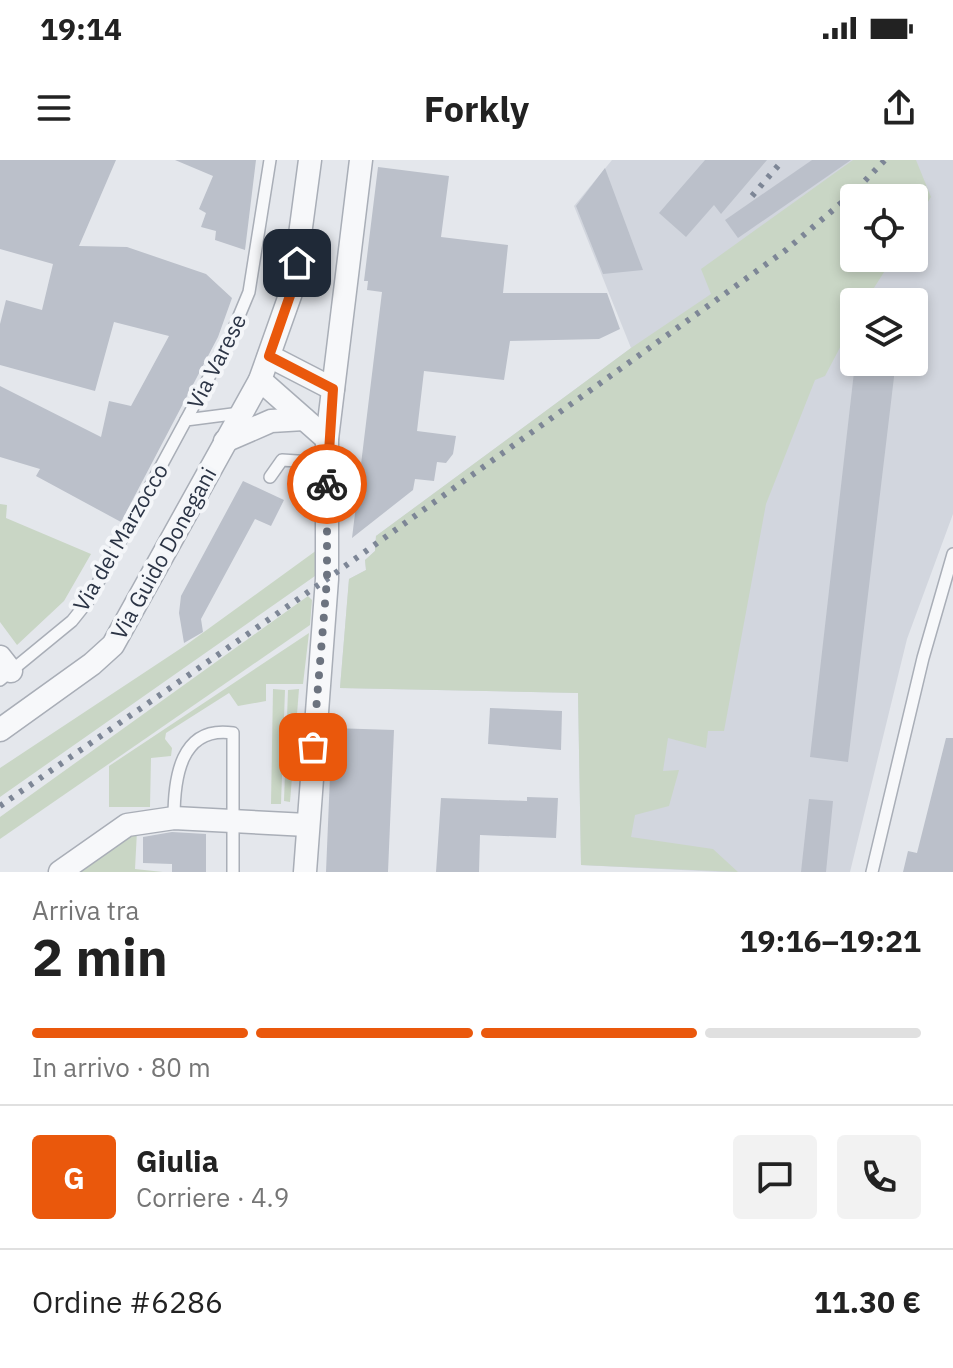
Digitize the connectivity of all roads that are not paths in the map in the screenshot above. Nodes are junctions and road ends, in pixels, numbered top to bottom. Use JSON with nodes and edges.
{"nodes":[{"id":1,"x":270,"y":160,"type":"edge"},
{"id":2,"x":310,"y":160,"type":"edge"},
{"id":3,"x":361,"y":160,"type":"edge"},
{"id":4,"x":269,"y":356,"type":"junction"},
{"id":5,"x":260,"y":380,"type":"junction"},
{"id":6,"x":333,"y":389,"type":"junction"},
{"id":7,"x":240,"y":413,"type":"junction"},
{"id":8,"x":304,"y":419,"type":"junction"},
{"id":9,"x":186,"y":420,"type":"junction"},
{"id":10,"x":327,"y":439,"type":"junction"},
{"id":11,"x":225,"y":441,"type":"junction"},
{"id":12,"x":327,"y":463,"type":"junction"},
{"id":13,"x":270,"y":477,"type":"dead end"},
{"id":14,"x":953,"y":554,"type":"edge"},
{"id":15,"x":4,"y":669,"type":"edge"},
{"id":16,"x":0,"y":730,"type":"edge"},
{"id":17,"x":174,"y":818,"type":"junction"},
{"id":18,"x":233,"y":819,"type":"junction"},
{"id":19,"x":307,"y":825,"type":"junction"},
{"id":20,"x":60,"y":872,"type":"edge"},
{"id":21,"x":233,"y":872,"type":"edge"},
{"id":22,"x":305,"y":872,"type":"edge"},
{"id":23,"x":872,"y":872,"type":"edge"}],
"edges":[{"from":1,"to":9,"type":"lane","name":"Via Varese"},
{"from":2,"to":4,"type":"street","name":"Via Guido Donegani"},
{"from":3,"to":6,"type":"street"},
{"from":4,"to":5,"type":"street","name":"Via Guido Donegani"},
{"from":4,"to":6,"type":"street"},
{"from":5,"to":7,"type":"street","name":"Via Guido Donegani"},
{"from":5,"to":8,"type":"street"},
{"from":6,"to":10,"type":"street"},
{"from":7,"to":9,"type":"lane"},
{"from":7,"to":11,"type":"street","name":"Via Guido Donegani"},
{"from":8,"to":10,"type":"street"},
{"from":8,"to":11,"type":"street"},
{"from":9,"to":15,"type":"lane","name":"Via del Marzocco"},
{"from":10,"to":12,"type":"street"},
{"from":11,"to":16,"type":"street","name":"Via Guido Donegani"},
{"from":12,"to":13,"type":"lane"},
{"from":12,"to":19,"type":"street"},
{"from":14,"to":23,"type":"lane"},
{"from":17,"to":18,"type":"street"},
{"from":17,"to":18,"type":"lane"},
{"from":17,"to":20,"type":"street"},
{"from":18,"to":19,"type":"street"},
{"from":18,"to":21,"type":"lane"},
{"from":19,"to":22,"type":"street"}]}
